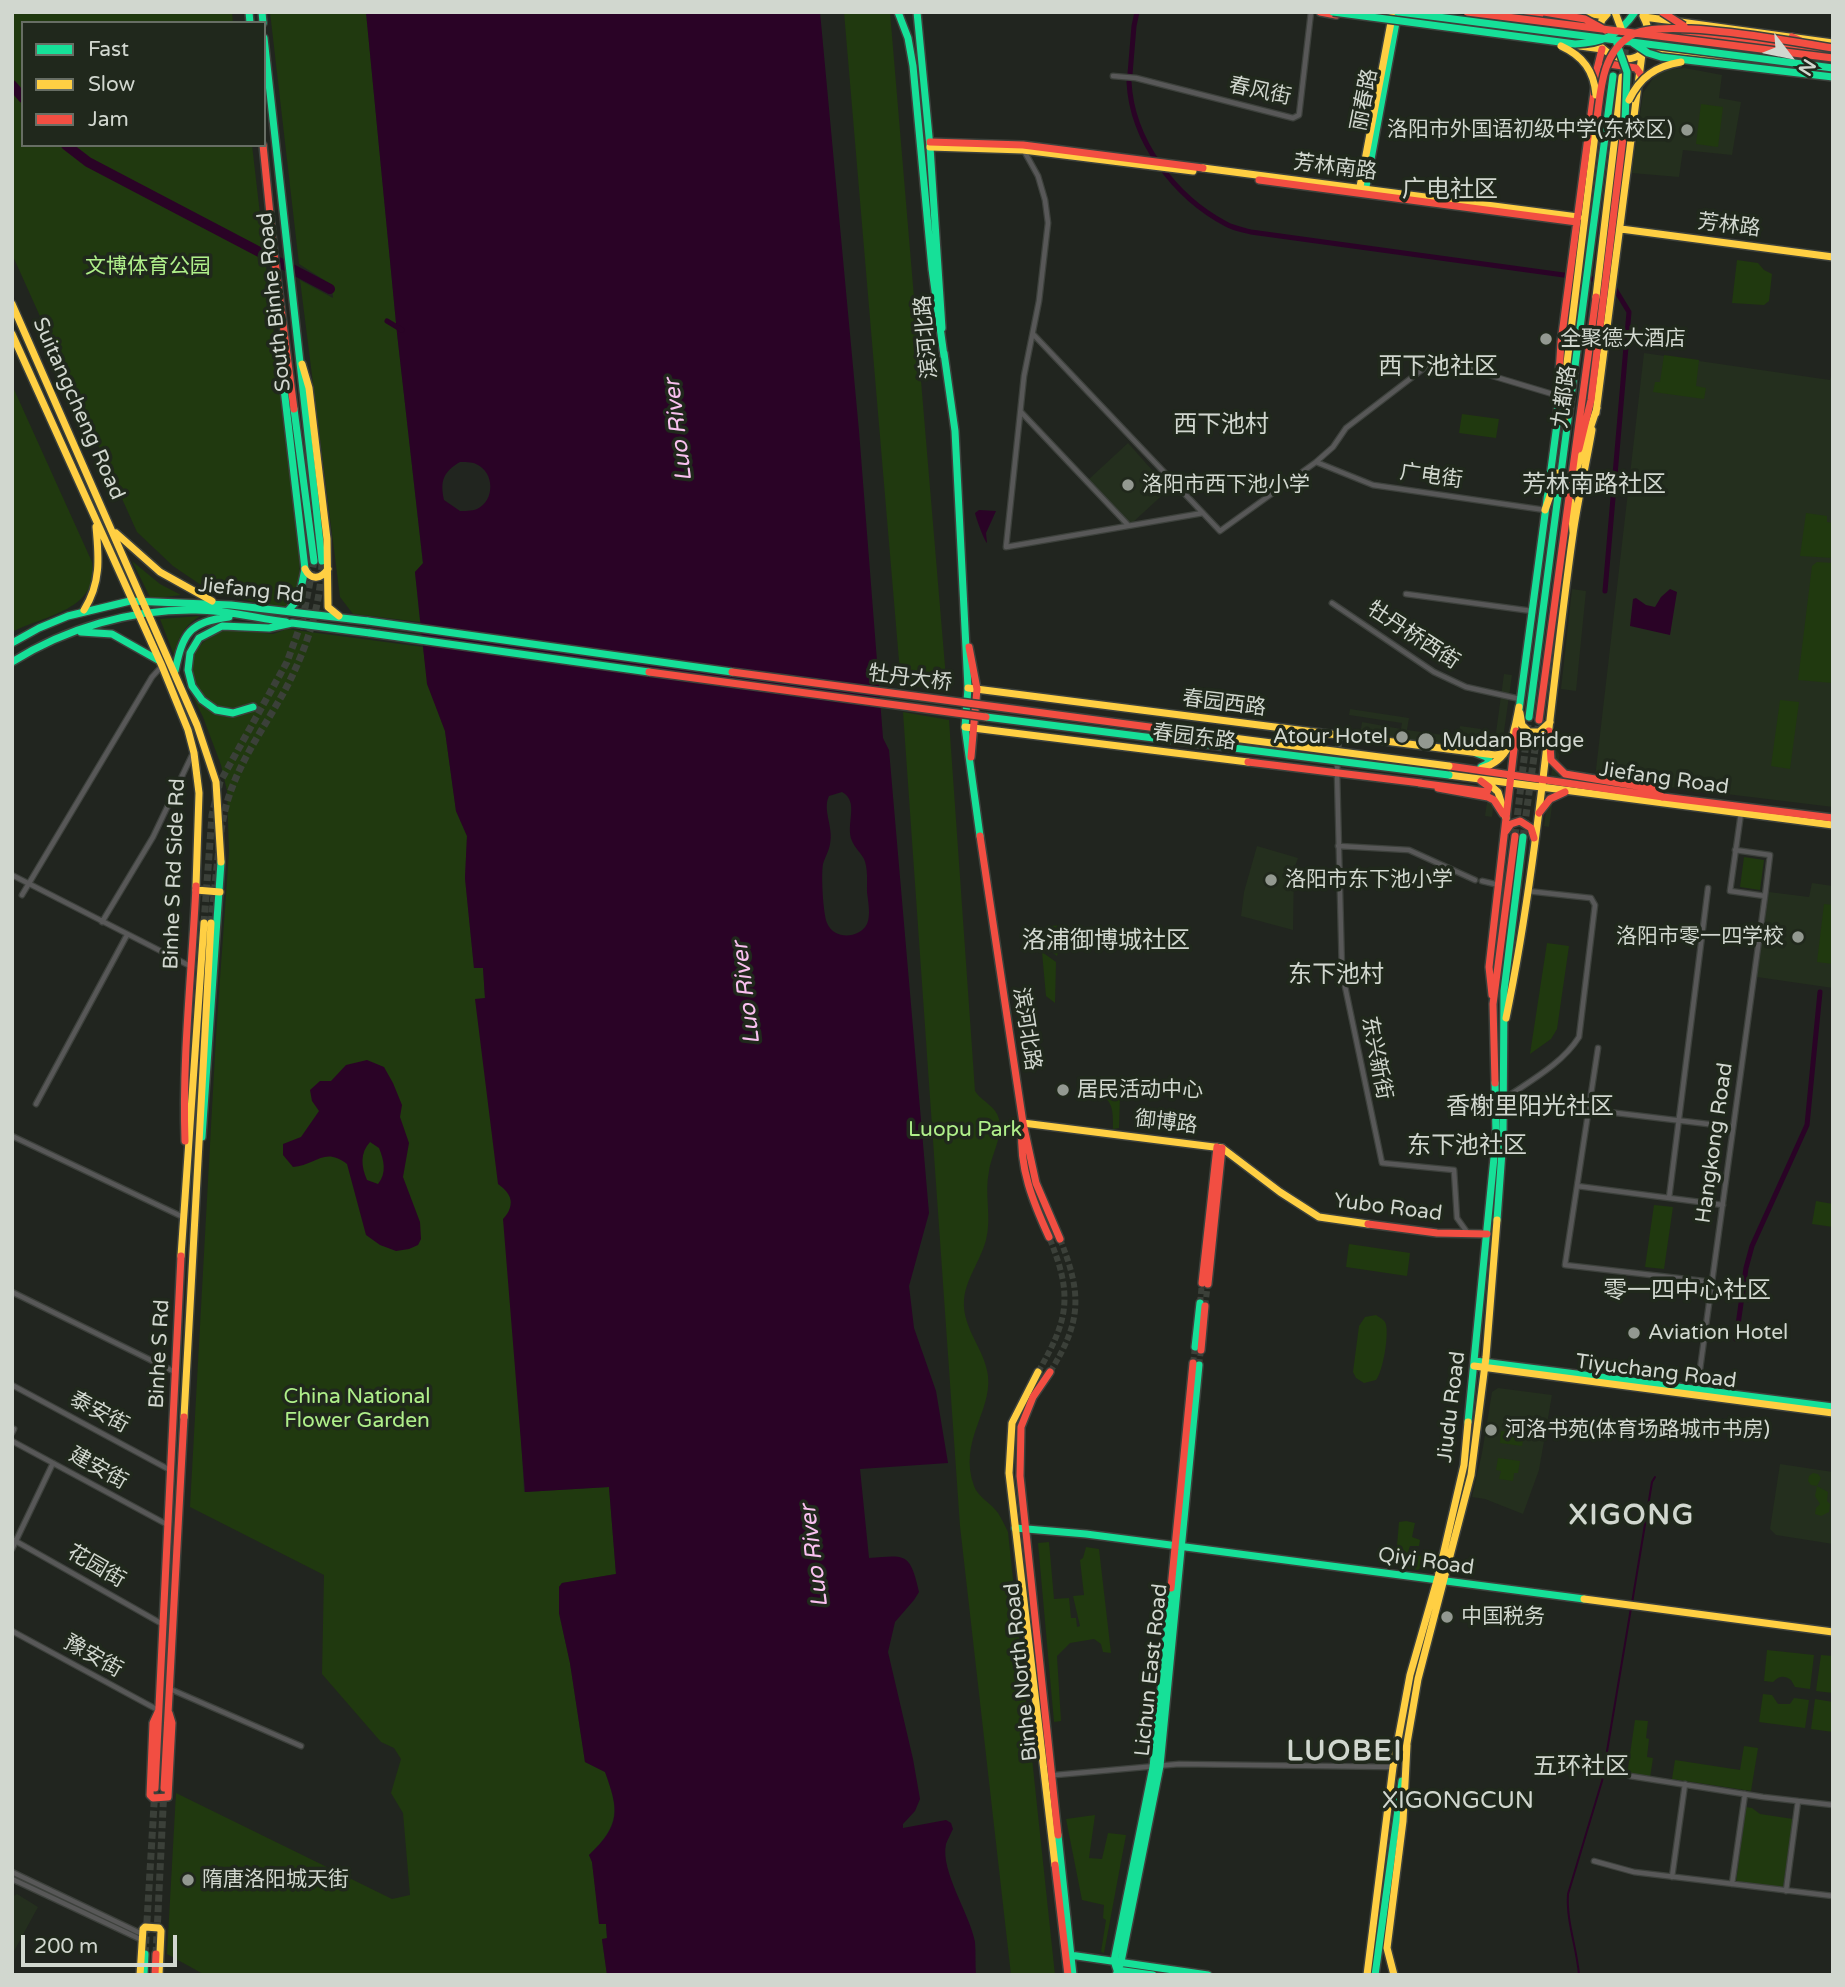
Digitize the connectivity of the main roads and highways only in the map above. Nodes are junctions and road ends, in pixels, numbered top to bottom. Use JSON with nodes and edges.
{"nodes":[{"id":1,"x":898,"y":12,"type":"edge"},
{"id":2,"x":914,"y":12,"type":"edge"},
{"id":3,"x":1320,"y":12,"type":"edge"},
{"id":4,"x":1333,"y":12,"type":"edge"},
{"id":5,"x":1369,"y":12,"type":"edge"},
{"id":6,"x":1444,"y":12,"type":"edge"},
{"id":7,"x":1467,"y":12,"type":"edge"},
{"id":8,"x":1506,"y":12,"type":"edge"},
{"id":9,"x":1544,"y":12,"type":"edge"},
{"id":10,"x":1580,"y":12,"type":"edge"},
{"id":11,"x":1615,"y":12,"type":"edge"},
{"id":12,"x":1662,"y":12,"type":"edge"},
{"id":13,"x":1607,"y":14,"type":"edge"},
{"id":14,"x":1639,"y":14,"type":"edge"},
{"id":15,"x":1395,"y":17,"type":"edge"},
{"id":16,"x":1443,"y":22,"type":"junction"},
{"id":17,"x":1600,"y":24,"type":"junction"},
{"id":18,"x":1414,"y":26,"type":"junction"},
{"id":19,"x":1650,"y":30,"type":"junction"},
{"id":20,"x":1701,"y":30,"type":"junction"},
{"id":21,"x":1792,"y":37,"type":"junction"},
{"id":22,"x":1544,"y":41,"type":"junction"},
{"id":23,"x":1833,"y":43,"type":"edge"},
{"id":24,"x":1600,"y":45,"type":"junction"},
{"id":25,"x":1644,"y":51,"type":"junction"},
{"id":26,"x":1831,"y":53,"type":"edge"},
{"id":27,"x":1692,"y":54,"type":"junction"},
{"id":28,"x":266,"y":57,"type":"edge"},
{"id":29,"x":1701,"y":61,"type":"junction"},
{"id":30,"x":1721,"y":65,"type":"junction"},
{"id":31,"x":1597,"y":69,"type":"junction"},
{"id":32,"x":1641,"y":75,"type":"junction"},
{"id":33,"x":1833,"y":75,"type":"edge"},
{"id":34,"x":1597,"y":118,"type":"junction"},
{"id":35,"x":1625,"y":121,"type":"junction"},
{"id":36,"x":930,"y":145,"type":"junction"},
{"id":37,"x":263,"y":147,"type":"edge"},
{"id":38,"x":1362,"y":191,"type":"junction"},
{"id":39,"x":1578,"y":219,"type":"junction"},
{"id":40,"x":1622,"y":227,"type":"junction"},
{"id":41,"x":1833,"y":255,"type":"edge"},
{"id":42,"x":12,"y":304,"type":"edge"},
{"id":43,"x":12,"y":334,"type":"edge"},
{"id":44,"x":298,"y":349,"type":"junction"},
{"id":45,"x":287,"y":351,"type":"junction"},
{"id":46,"x":944,"y":356,"type":"junction"},
{"id":47,"x":1562,"y":397,"type":"junction"},
{"id":48,"x":1597,"y":408,"type":"junction"},
{"id":49,"x":1564,"y":456,"type":"junction"},
{"id":50,"x":1570,"y":488,"type":"junction"},
{"id":51,"x":1545,"y":510,"type":"junction"},
{"id":52,"x":96,"y":522,"type":"junction"},
{"id":53,"x":111,"y":528,"type":"junction"},
{"id":54,"x":1573,"y":532,"type":"junction"},
{"id":55,"x":329,"y":568,"type":"junction"},
{"id":56,"x":304,"y":569,"type":"junction"},
{"id":57,"x":131,"y":600,"type":"junction"},
{"id":58,"x":144,"y":603,"type":"junction"},
{"id":59,"x":217,"y":603,"type":"junction"},
{"id":60,"x":84,"y":610,"type":"junction"},
{"id":61,"x":288,"y":611,"type":"junction"},
{"id":62,"x":149,"y":613,"type":"junction"},
{"id":63,"x":138,"y":614,"type":"junction"},
{"id":64,"x":238,"y":616,"type":"junction"},
{"id":65,"x":344,"y":618,"type":"junction"},
{"id":66,"x":368,"y":621,"type":"joint"},
{"id":67,"x":290,"y":623,"type":"junction"},
{"id":68,"x":965,"y":624,"type":"junction"},
{"id":69,"x":76,"y":632,"type":"junction"},
{"id":70,"x":370,"y":633,"type":"joint"},
{"id":71,"x":12,"y":643,"type":"edge"},
{"id":72,"x":12,"y":662,"type":"edge"},
{"id":73,"x":161,"y":663,"type":"junction"},
{"id":74,"x":174,"y":673,"type":"junction"},
{"id":75,"x":968,"y":688,"type":"junction"},
{"id":76,"x":977,"y":689,"type":"junction"},
{"id":77,"x":1520,"y":703,"type":"junction"},
{"id":78,"x":253,"y":706,"type":"dead end"},
{"id":79,"x":1529,"y":717,"type":"tunnel mouth"},
{"id":80,"x":1539,"y":720,"type":"tunnel mouth"},
{"id":81,"x":1550,"y":722,"type":"junction"},
{"id":82,"x":965,"y":727,"type":"junction"},
{"id":83,"x":974,"y":728,"type":"junction"},
{"id":84,"x":1549,"y":731,"type":"junction"},
{"id":85,"x":1511,"y":743,"type":"junction"},
{"id":86,"x":1476,"y":753,"type":"junction"},
{"id":87,"x":1475,"y":769,"type":"junction"},
{"id":88,"x":1449,"y":771,"type":"junction"},
{"id":89,"x":970,"y":773,"type":"junction"},
{"id":90,"x":1478,"y":779,"type":"junction"},
{"id":91,"x":1511,"y":779,"type":"junction"},
{"id":92,"x":1419,"y":783,"type":"junction"},
{"id":93,"x":1542,"y":784,"type":"junction"},
{"id":94,"x":1567,"y":791,"type":"junction"},
{"id":95,"x":1663,"y":797,"type":"junction"},
{"id":96,"x":1539,"y":813,"type":"junction"},
{"id":97,"x":1506,"y":818,"type":"junction"},
{"id":98,"x":1833,"y":818,"type":"edge"},
{"id":99,"x":1833,"y":825,"type":"edge"},
{"id":100,"x":1504,"y":835,"type":"junction"},
{"id":101,"x":1534,"y":839,"type":"junction"},
{"id":102,"x":196,"y":890,"type":"junction"},
{"id":103,"x":220,"y":892,"type":"junction"},
{"id":104,"x":1493,"y":1004,"type":"junction"},
{"id":105,"x":1503,"y":1030,"type":"junction"},
{"id":106,"x":1023,"y":1123,"type":"junction"},
{"id":107,"x":1219,"y":1147,"type":"junction"},
{"id":108,"x":198,"y":1163,"type":"junction"},
{"id":109,"x":186,"y":1164,"type":"junction"},
{"id":110,"x":1487,"y":1234,"type":"junction"},
{"id":111,"x":1049,"y":1237,"type":"tunnel mouth"},
{"id":112,"x":1060,"y":1238,"type":"tunnel mouth"},
{"id":113,"x":1205,"y":1284,"type":"tunnel mouth"},
{"id":114,"x":1202,"y":1304,"type":"tunnel mouth"},
{"id":115,"x":1198,"y":1348,"type":"tunnel mouth"},
{"id":116,"x":1196,"y":1364,"type":"tunnel mouth"},
{"id":117,"x":1475,"y":1364,"type":"junction"},
{"id":118,"x":1485,"y":1365,"type":"junction"},
{"id":119,"x":1038,"y":1372,"type":"tunnel mouth"},
{"id":120,"x":1050,"y":1372,"type":"tunnel mouth"},
{"id":121,"x":1697,"y":1392,"type":"junction"},
{"id":122,"x":1833,"y":1408,"type":"edge"},
{"id":123,"x":174,"y":1412,"type":"junction"},
{"id":124,"x":184,"y":1412,"type":"junction"},
{"id":125,"x":1833,"y":1413,"type":"edge"},
{"id":126,"x":1015,"y":1528,"type":"junction"},
{"id":127,"x":1025,"y":1528,"type":"junction"},
{"id":128,"x":1178,"y":1547,"type":"junction"},
{"id":129,"x":1440,"y":1581,"type":"junction"},
{"id":130,"x":1833,"y":1632,"type":"edge"},
{"id":131,"x":169,"y":1688,"type":"junction"},
{"id":132,"x":158,"y":1710,"type":"junction"},
{"id":133,"x":1407,"y":1745,"type":"junction"},
{"id":134,"x":1048,"y":1775,"type":"junction"},
{"id":135,"x":145,"y":1954,"type":"tunnel mouth"},
{"id":136,"x":156,"y":1954,"type":"tunnel mouth"},
{"id":137,"x":1070,"y":1955,"type":"junction"},
{"id":138,"x":1117,"y":1967,"type":"edge"},
{"id":139,"x":142,"y":1975,"type":"edge"},
{"id":140,"x":157,"y":1975,"type":"edge"},
{"id":141,"x":1070,"y":1975,"type":"edge"},
{"id":142,"x":1153,"y":1975,"type":"edge"},
{"id":143,"x":1208,"y":1975,"type":"edge"},
{"id":144,"x":1367,"y":1975,"type":"edge"},
{"id":145,"x":1375,"y":1975,"type":"edge"},
{"id":146,"x":1394,"y":1975,"type":"edge"}],
"edges":[{"from":1,"to":46,"type":"main road"},
{"from":2,"to":36,"type":"main road","name":"滨河北路"},
{"from":3,"to":15,"type":"main road"},
{"from":4,"to":22,"type":"main road","bridge":true},
{"from":5,"to":15,"type":"main road"},
{"from":6,"to":16,"type":"main road"},
{"from":7,"to":26,"type":"main road","bridge":true},
{"from":8,"to":17,"type":"main road"},
{"from":9,"to":35,"type":"main road","bridge":true},
{"from":10,"to":13,"type":"main road"},
{"from":11,"to":29,"type":"main road","bridge":true},
{"from":12,"to":20,"type":"main road","bridge":true},
{"from":13,"to":17,"type":"main road","name":"九都路"},
{"from":14,"to":19,"type":"main road"},
{"from":14,"to":21,"type":"main road"},
{"from":14,"to":22,"type":"main road","bridge":true},
{"from":15,"to":16,"type":"main road"},
{"from":15,"to":18,"type":"main road"},
{"from":15,"to":33,"type":"main road","bridge":true},
{"from":15,"to":38,"type":"main road","name":"丽春路"},
{"from":16,"to":18,"type":"main road"},
{"from":16,"to":24,"type":"main road"},
{"from":17,"to":24,"type":"main road","name":"九都路"},
{"from":18,"to":24,"type":"main road"},
{"from":19,"to":25,"type":"main road","name":"九都路"},
{"from":19,"to":26,"type":"main road"},
{"from":20,"to":26,"type":"main road","bridge":true},
{"from":20,"to":34,"type":"main road","bridge":true},
{"from":21,"to":23,"type":"main road"},
{"from":21,"to":26,"type":"main road"},
{"from":22,"to":34,"type":"main road","bridge":true},
{"from":24,"to":25,"type":"main road"},
{"from":24,"to":31,"type":"main road","name":"九都路"},
{"from":25,"to":27,"type":"main road"},
{"from":25,"to":30,"type":"main road"},
{"from":25,"to":32,"type":"main road","name":"九都路"},
{"from":27,"to":30,"type":"main road"},
{"from":27,"to":33,"type":"main road"},
{"from":28,"to":44,"type":"main road","name":"South Binhe Road"},
{"from":29,"to":33,"type":"main road","bridge":true},
{"from":29,"to":35,"type":"main road","bridge":true},
{"from":30,"to":33,"type":"main road"},
{"from":31,"to":32,"type":"main road"},
{"from":31,"to":39,"type":"main road","name":"九都路"},
{"from":32,"to":40,"type":"main road","name":"九都路"},
{"from":34,"to":47,"type":"main road"},
{"from":35,"to":50,"type":"main road"},
{"from":36,"to":38,"type":"main road","name":"芳林南路"},
{"from":36,"to":46,"type":"main road","name":"滨河北路"},
{"from":37,"to":45,"type":"main road","name":"South Binhe Road"},
{"from":38,"to":39,"type":"main road","name":"芳林南路"},
{"from":39,"to":47,"type":"main road","name":"九都路"},
{"from":40,"to":41,"type":"main road","name":"芳林路"},
{"from":40,"to":48,"type":"main road","name":"九都路"},
{"from":42,"to":53,"type":"main road","name":"Suitangcheng Road"},
{"from":43,"to":52,"type":"main road","name":"Suitangcheng Road"},
{"from":44,"to":45,"type":"main road","name":"South Binhe Road"},
{"from":44,"to":55,"type":"main road"},
{"from":45,"to":56,"type":"main road"},
{"from":46,"to":68,"type":"main road","name":"滨河北路"},
{"from":47,"to":49,"type":"main road"},
{"from":47,"to":51,"type":"main road","name":"九都路"},
{"from":48,"to":50,"type":"main road"},
{"from":48,"to":54,"type":"main road","name":"九都路"},
{"from":49,"to":50,"type":"main road","name":"九都路"},
{"from":49,"to":51,"type":"main road"},
{"from":49,"to":79,"type":"main road","name":"九都路"},
{"from":50,"to":54,"type":"main road"},
{"from":50,"to":80,"type":"main road","name":"九都路"},
{"from":51,"to":77,"type":"main road"},
{"from":52,"to":57,"type":"main road","name":"Binhe S Rd Side Rd"},
{"from":52,"to":60,"type":"main road"},
{"from":53,"to":58,"type":"main road","name":"Binhe S Rd Side Rd"},
{"from":53,"to":59,"type":"main road"},
{"from":54,"to":81,"type":"main road"},
{"from":55,"to":56,"type":"main road"},
{"from":55,"to":65,"type":"main road"},
{"from":56,"to":61,"type":"main road"},
{"from":57,"to":58,"type":"main road","name":"Jiefang Rd"},
{"from":57,"to":60,"type":"main road"},
{"from":57,"to":63,"type":"main road","name":"Binhe S Rd Side Rd"},
{"from":58,"to":59,"type":"main road","name":"Jiefang Rd"},
{"from":58,"to":62,"type":"main road","name":"Binhe S Rd Side Rd"},
{"from":59,"to":61,"type":"main road","name":"Jiefang Rd"},
{"from":60,"to":71,"type":"main road"},
{"from":61,"to":65,"type":"main road","name":"Jiefang Rd"},
{"from":62,"to":63,"type":"main road","name":"Jiefang Rd"},
{"from":62,"to":64,"type":"main road","name":"Jiefang Rd"},
{"from":62,"to":74,"type":"main road","name":"Binhe S Rd Side Rd"},
{"from":63,"to":69,"type":"main road","name":"Jiefang Rd"},
{"from":63,"to":73,"type":"main road","name":"Binhe S Rd Side Rd"},
{"from":64,"to":67,"type":"main road","name":"Jiefang Rd"},
{"from":64,"to":74,"type":"main road"},
{"from":65,"to":66,"type":"main road","name":"Jiefang Rd"},
{"from":66,"to":88,"type":"main road","name":"牡丹大桥","bridge":true},
{"from":67,"to":70,"type":"main road","name":"Jiefang Rd"},
{"from":67,"to":78,"type":"main road"},
{"from":68,"to":75,"type":"main road","name":"滨河北路"},
{"from":68,"to":76,"type":"main road","name":"滨河北路"},
{"from":69,"to":72,"type":"main road","name":"Jiefang Rd"},
{"from":69,"to":73,"type":"main road"},
{"from":70,"to":88,"type":"main road","name":"牡丹大桥","bridge":true},
{"from":73,"to":102,"type":"main road","name":"Binhe S Rd Side Rd"},
{"from":74,"to":103,"type":"main road","name":"Binhe S Rd Side Rd"},
{"from":75,"to":76,"type":"main road","name":"春园西路"},
{"from":75,"to":82,"type":"main road","name":"滨河北路"},
{"from":76,"to":83,"type":"main road","name":"滨河北路"},
{"from":76,"to":86,"type":"main road","name":"春园西路"},
{"from":77,"to":81,"type":"main road"},
{"from":77,"to":85,"type":"main road"},
{"from":77,"to":91,"type":"main road"},
{"from":81,"to":84,"type":"main road"},
{"from":82,"to":83,"type":"main road","name":"春园东路"},
{"from":82,"to":89,"type":"main road","name":"滨河北路"},
{"from":83,"to":89,"type":"main road","name":"滨河北路"},
{"from":83,"to":92,"type":"main road","name":"春园东路"},
{"from":84,"to":93,"type":"main road"},
{"from":84,"to":95,"type":"main road"},
{"from":85,"to":86,"type":"main road","name":"春园西路"},
{"from":85,"to":87,"type":"main road"},
{"from":86,"to":87,"type":"main road"},
{"from":87,"to":88,"type":"main road","name":"Jiefang Road"},
{"from":87,"to":91,"type":"main road","name":"Jiefang Road"},
{"from":88,"to":90,"type":"main road","name":"Jiefang Road"},
{"from":89,"to":106,"type":"main road","name":"滨河北路"},
{"from":90,"to":91,"type":"main road","name":"Jiefang Road"},
{"from":90,"to":92,"type":"main road"},
{"from":90,"to":97,"type":"main road"},
{"from":91,"to":93,"type":"main road","name":"Jiefang Road"},
{"from":91,"to":97,"type":"main road"},
{"from":92,"to":97,"type":"main road"},
{"from":93,"to":94,"type":"main road","name":"Jiefang Road"},
{"from":93,"to":95,"type":"main road","name":"Jiefang Road"},
{"from":93,"to":96,"type":"main road"},
{"from":94,"to":96,"type":"main road"},
{"from":94,"to":99,"type":"main road","name":"Jiefang Road"},
{"from":95,"to":98,"type":"main road","name":"Jiefang Road"},
{"from":96,"to":101,"type":"main road"},
{"from":97,"to":100,"type":"main road"},
{"from":100,"to":101,"type":"main road"},
{"from":100,"to":104,"type":"main road"},
{"from":101,"to":105,"type":"main road"},
{"from":102,"to":103,"type":"main road"},
{"from":102,"to":109,"type":"main road","name":"Binhe S Rd Side Rd"},
{"from":103,"to":108,"type":"main road","name":"Binhe S Rd Side Rd"},
{"from":104,"to":105,"type":"main road","name":"Jiudu Road"},
{"from":104,"to":110,"type":"main road","name":"Jiudu Road"},
{"from":105,"to":118,"type":"main road","name":"Jiudu Road"},
{"from":106,"to":107,"type":"main road","name":"御博路"},
{"from":106,"to":111,"type":"main road"},
{"from":106,"to":112,"type":"main road"},
{"from":107,"to":110,"type":"main road","name":"Yubo Road"},
{"from":107,"to":113,"type":"main road"},
{"from":108,"to":109,"type":"main road","name":"Binhe S Rd"},
{"from":108,"to":124,"type":"main road","name":"Binhe S Rd"},
{"from":109,"to":123,"type":"main road","name":"Binhe S Rd"},
{"from":110,"to":117,"type":"main road","name":"Jiudu Road"},
{"from":114,"to":115,"type":"main road"},
{"from":116,"to":128,"type":"main road","name":"Lichun East Road"},
{"from":117,"to":118,"type":"main road","name":"Tiyuchang Road"},
{"from":117,"to":129,"type":"main road","name":"Jiudu Road"},
{"from":118,"to":121,"type":"main road","name":"Tiyuchang Road"},
{"from":118,"to":129,"type":"main road","name":"Jiudu Road"},
{"from":119,"to":126,"type":"main road","name":"Binhe North Road"},
{"from":120,"to":127,"type":"main road","name":"Binhe North Road"},
{"from":121,"to":122,"type":"main road","name":"Tiyuchang Road"},
{"from":121,"to":125,"type":"main road","name":"Tiyuchang Road"},
{"from":123,"to":124,"type":"main road"},
{"from":123,"to":132,"type":"main road","name":"Binhe S Rd"},
{"from":124,"to":131,"type":"main road","name":"Binhe S Rd"},
{"from":126,"to":127,"type":"main road","name":"Qiyi Road"},
{"from":126,"to":134,"type":"main road","name":"Binhe North Road"},
{"from":127,"to":128,"type":"main road","name":"Qiyi Road"},
{"from":127,"to":134,"type":"main road","name":"Binhe North Road"},
{"from":128,"to":129,"type":"main road","name":"Qiyi Road"},
{"from":128,"to":138,"type":"main road","name":"Lichun East Road"},
{"from":129,"to":130,"type":"main road","name":"Qiyi Road"},
{"from":129,"to":133,"type":"main road","name":"Jiudu Road"},
{"from":129,"to":144,"type":"main road","name":"Jiudu Road"},
{"from":131,"to":132,"type":"main road"},
{"from":131,"to":132,"type":"main road","name":"Binhe S Rd"},
{"from":133,"to":145,"type":"main road","name":"Jiudu Road"},
{"from":133,"to":146,"type":"main road"},
{"from":134,"to":137,"type":"main road","name":"Binhe North Road"},
{"from":134,"to":141,"type":"main road","name":"Binhe North Road"},
{"from":135,"to":139,"type":"main road"},
{"from":136,"to":140,"type":"main road"},
{"from":137,"to":138,"type":"main road"},
{"from":137,"to":141,"type":"main road","name":"Binhe North Road"},
{"from":138,"to":142,"type":"main road"},
{"from":138,"to":143,"type":"main road"},
{"from":139,"to":140,"type":"main road"}]}
